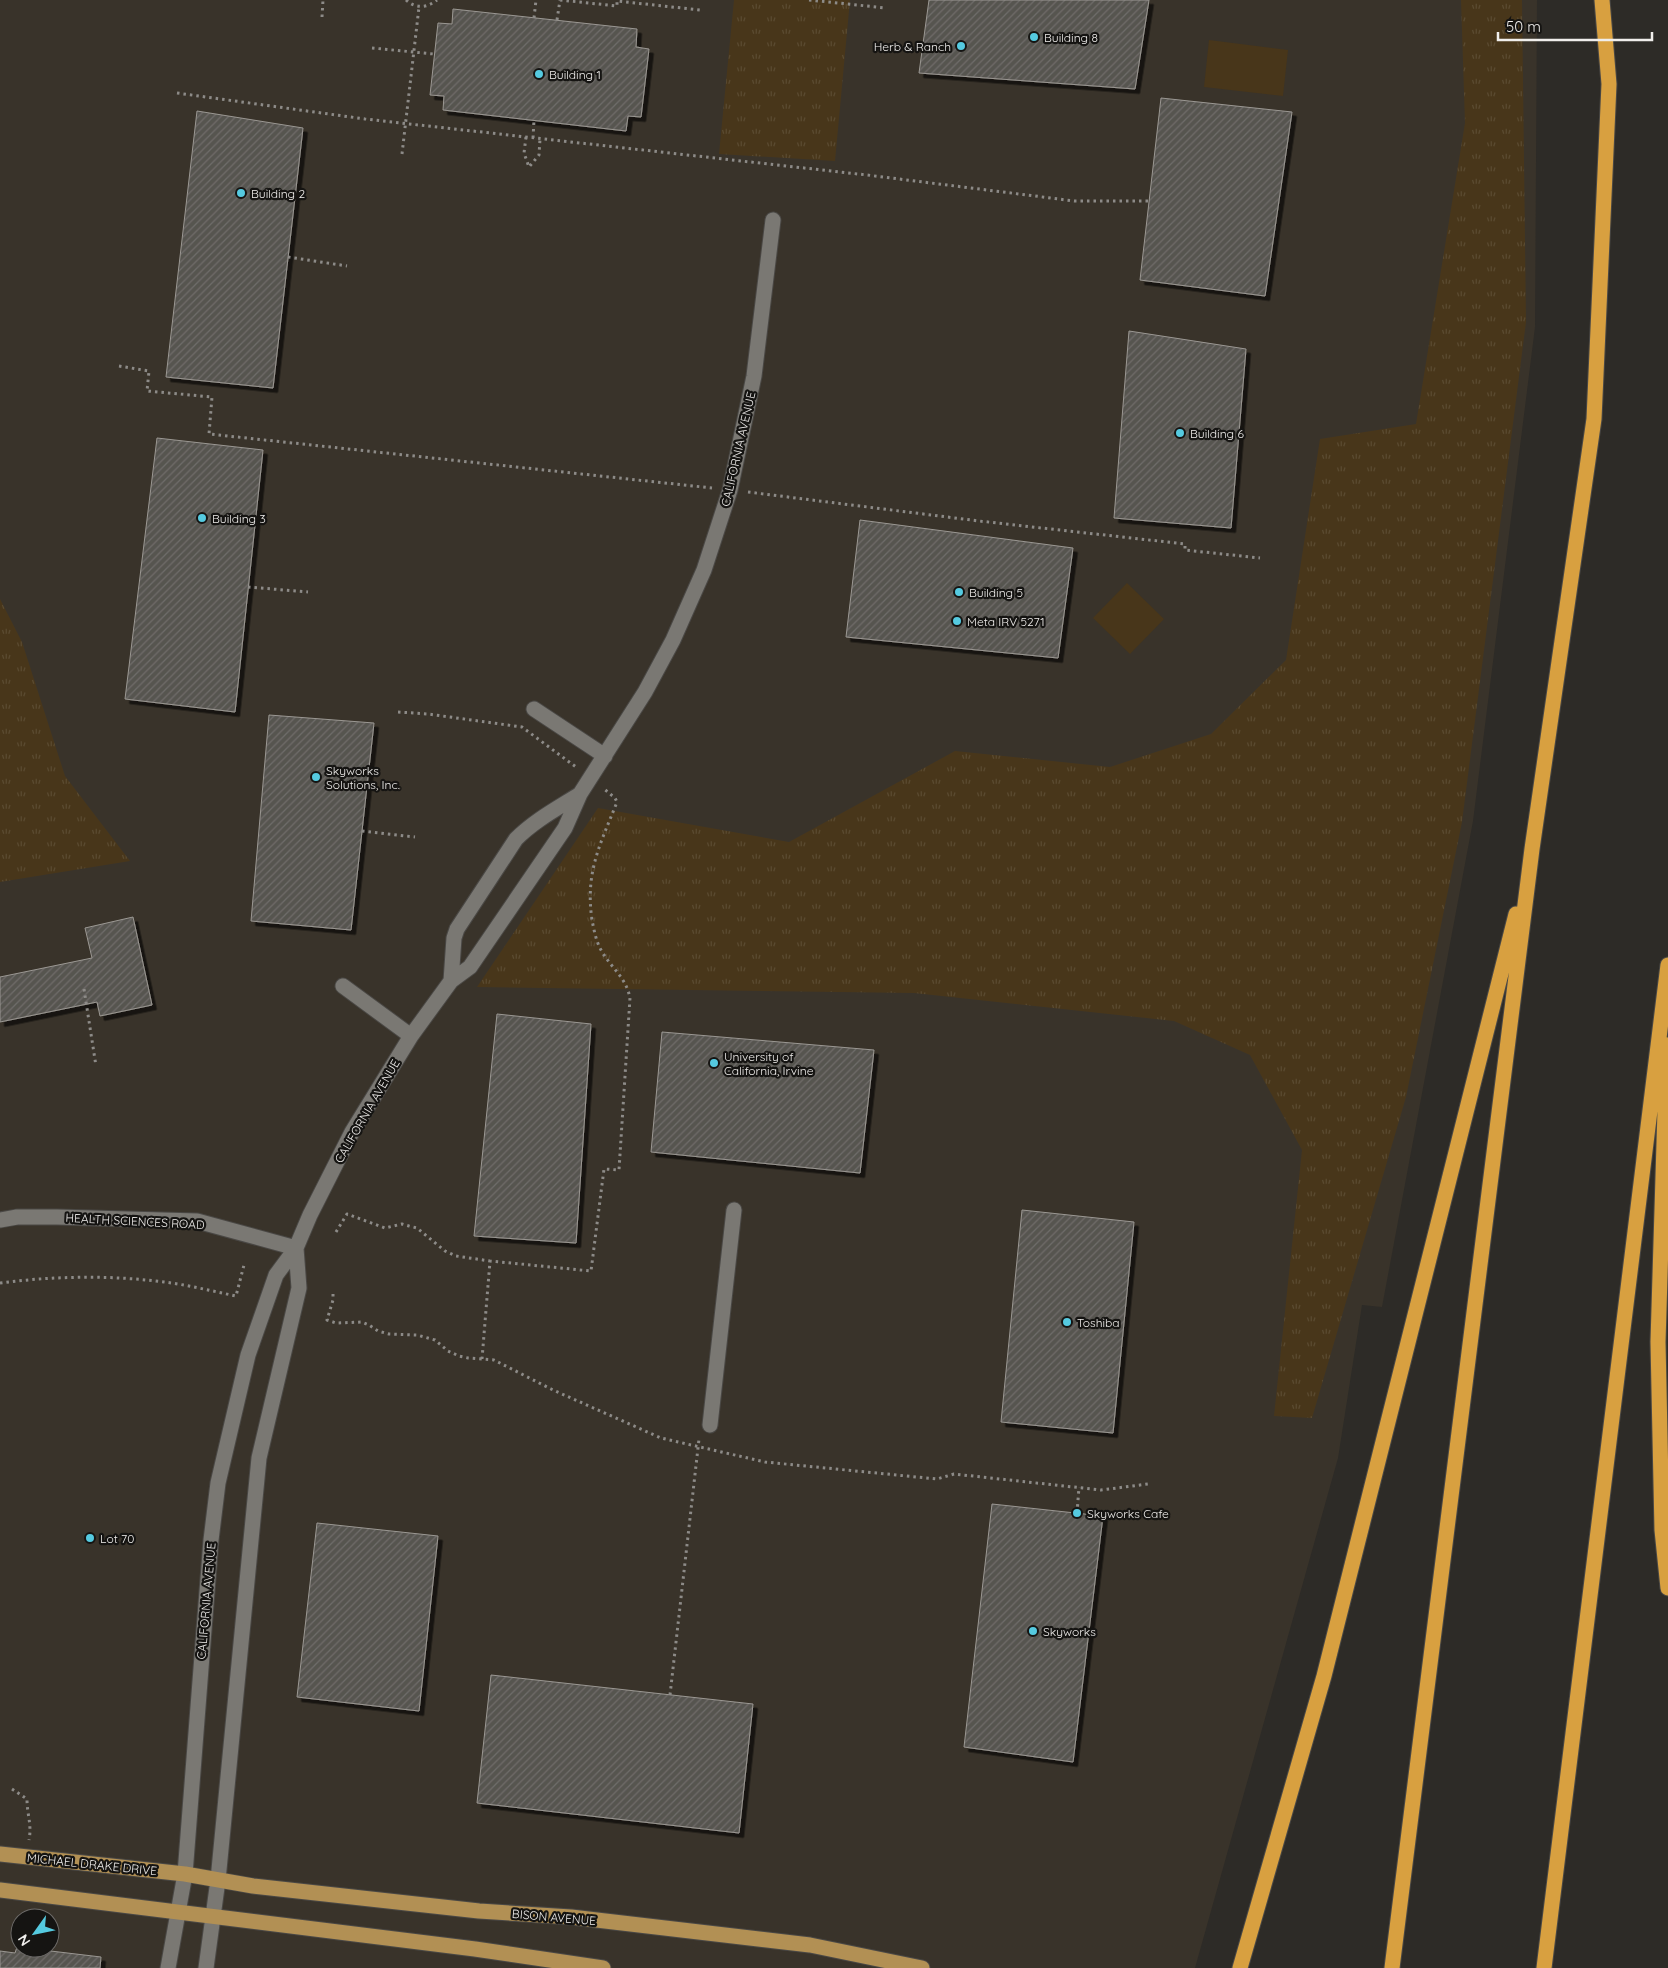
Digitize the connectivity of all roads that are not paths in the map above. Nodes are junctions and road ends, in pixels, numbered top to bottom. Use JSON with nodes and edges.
{"nodes":[{"id":1,"x":1602,"y":0,"type":"edge"},
{"id":2,"x":773,"y":220,"type":"dead end"},
{"id":3,"x":534,"y":709,"type":"dead end"},
{"id":4,"x":605,"y":756,"type":"junction"},
{"id":5,"x":580,"y":794,"type":"junction"},
{"id":6,"x":1532,"y":849,"type":"junction"},
{"id":7,"x":1668,"y":965,"type":"edge"},
{"id":8,"x":451,"y":981,"type":"junction"},
{"id":9,"x":343,"y":986,"type":"dead end"},
{"id":10,"x":1668,"y":1017,"type":"edge"},
{"id":11,"x":411,"y":1036,"type":"junction"},
{"id":12,"x":734,"y":1210,"type":"dead end"},
{"id":13,"x":0,"y":1220,"type":"edge"},
{"id":14,"x":296,"y":1248,"type":"junction"},
{"id":15,"x":705,"y":1428,"type":"road end"},
{"id":16,"x":1668,"y":1588,"type":"edge"},
{"id":17,"x":0,"y":1854,"type":"edge"},
{"id":18,"x":185,"y":1874,"type":"junction"},
{"id":19,"x":218,"y":1880,"type":"junction"},
{"id":20,"x":0,"y":1890,"type":"edge"},
{"id":21,"x":179,"y":1912,"type":"junction"},
{"id":22,"x":213,"y":1917,"type":"junction"},
{"id":23,"x":168,"y":1968,"type":"edge"},
{"id":24,"x":206,"y":1968,"type":"edge"},
{"id":25,"x":602,"y":1968,"type":"edge"},
{"id":26,"x":922,"y":1968,"type":"edge"},
{"id":27,"x":1240,"y":1968,"type":"edge"},
{"id":28,"x":1392,"y":1968,"type":"edge"},
{"id":29,"x":1544,"y":1968,"type":"edge"}],
"edges":[{"from":1,"to":6,"type":"highway"},
{"from":2,"to":4,"type":"street","name":"CALIFORNIA AVENUE"},
{"from":3,"to":4,"type":"street"},
{"from":4,"to":5,"type":"street","name":"CALIFORNIA AVENUE"},
{"from":5,"to":8,"type":"street","name":"CALIFORNIA AVENUE"},
{"from":5,"to":8,"type":"street","name":"CALIFORNIA AVENUE"},
{"from":6,"to":27,"type":"highway"},
{"from":6,"to":28,"type":"highway"},
{"from":7,"to":29,"type":"highway"},
{"from":8,"to":11,"type":"street","name":"CALIFORNIA AVENUE"},
{"from":9,"to":11,"type":"street"},
{"from":10,"to":16,"type":"highway"},
{"from":11,"to":14,"type":"street","name":"CALIFORNIA AVENUE"},
{"from":12,"to":15,"type":"street"},
{"from":13,"to":14,"type":"street","name":"HEALTH SCIENCES ROAD"},
{"from":14,"to":18,"type":"street","name":"CALIFORNIA AVENUE"},
{"from":14,"to":19,"type":"street","name":"CALIFORNIA AVENUE"},
{"from":17,"to":18,"type":"main road","name":"MICHAEL DRAKE DRIVE"},
{"from":18,"to":19,"type":"main road","name":"BISON AVENUE"},
{"from":18,"to":21,"type":"street","name":"CALIFORNIA AVENUE"},
{"from":19,"to":22,"type":"street","name":"CALIFORNIA AVENUE"},
{"from":19,"to":26,"type":"main road","name":"BISON AVENUE"},
{"from":20,"to":21,"type":"main road"},
{"from":21,"to":22,"type":"main road"},
{"from":21,"to":23,"type":"street","name":"CALIFORNIA AVENUE"},
{"from":22,"to":24,"type":"street","name":"CALIFORNIA AVENUE"},
{"from":22,"to":25,"type":"main road"}]}
